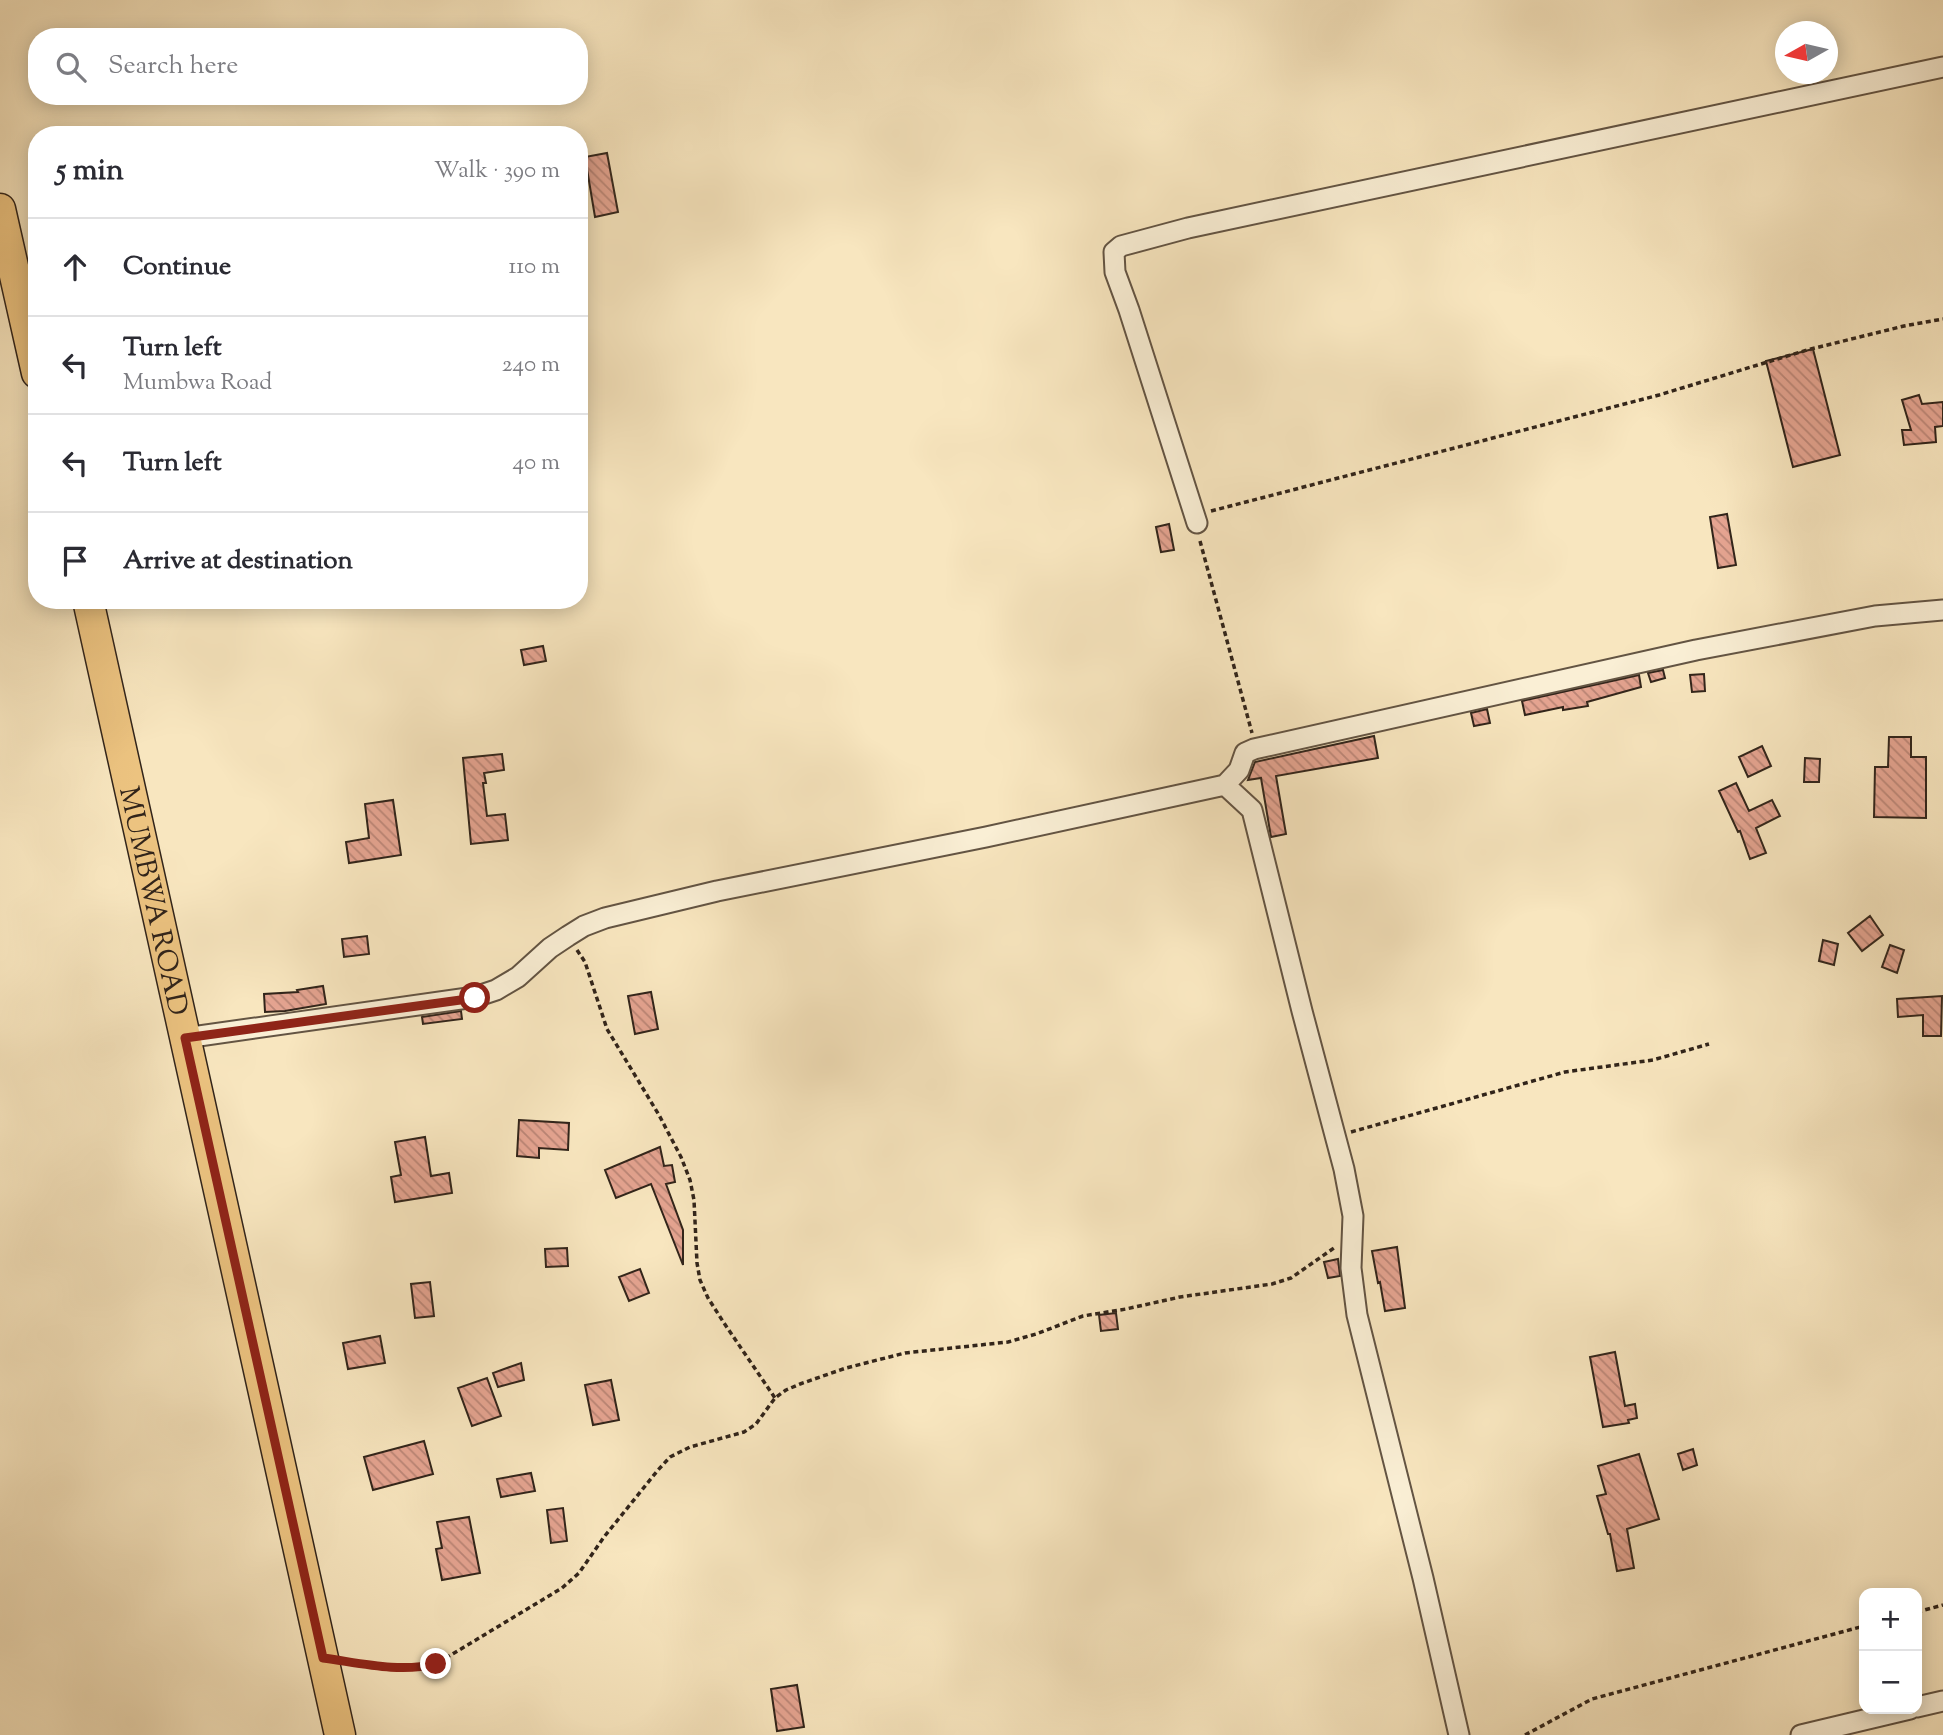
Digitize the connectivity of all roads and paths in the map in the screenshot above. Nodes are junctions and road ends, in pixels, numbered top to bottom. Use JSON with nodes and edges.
{"nodes":[{"id":1,"x":1943,"y":67,"type":"edge"},
{"id":2,"x":0,"y":209,"type":"edge"},
{"id":3,"x":28,"y":307,"type":"edge"},
{"id":4,"x":1943,"y":319,"type":"edge"},
{"id":5,"x":1197,"y":523,"type":"junction"},
{"id":6,"x":90,"y":609,"type":"edge"},
{"id":7,"x":1943,"y":610,"type":"edge"},
{"id":8,"x":1254,"y":749,"type":"junction"},
{"id":9,"x":1225,"y":785,"type":"junction"},
{"id":10,"x":568,"y":936,"type":"junction"},
{"id":11,"x":185,"y":1038,"type":"junction"},
{"id":12,"x":1709,"y":1044,"type":"dead end"},
{"id":13,"x":1336,"y":1137,"type":"junction"},
{"id":14,"x":1353,"y":1233,"type":"junction"},
{"id":15,"x":775,"y":1398,"type":"junction"},
{"id":16,"x":1943,"y":1605,"type":"edge"},
{"id":17,"x":1922,"y":1611,"type":"edge"},
{"id":18,"x":1859,"y":1627,"type":"edge"},
{"id":19,"x":323,"y":1658,"type":"junction"},
{"id":20,"x":1943,"y":1701,"type":"edge"},
{"id":21,"x":1922,"y":1706,"type":"edge"},
{"id":22,"x":1889,"y":1714,"type":"edge"},
{"id":23,"x":340,"y":1735,"type":"edge"},
{"id":24,"x":1459,"y":1735,"type":"edge"},
{"id":25,"x":1525,"y":1735,"type":"edge"},
{"id":26,"x":1801,"y":1735,"type":"edge"}],
"edges":[{"from":1,"to":5,"type":"street"},
{"from":2,"to":3,"type":"main road"},
{"from":4,"to":5,"type":"path"},
{"from":5,"to":8,"type":"path"},
{"from":6,"to":11,"type":"main road","name":"MUMBWA ROAD"},
{"from":7,"to":8,"type":"street"},
{"from":8,"to":9,"type":"street"},
{"from":9,"to":10,"type":"street"},
{"from":9,"to":13,"type":"street"},
{"from":10,"to":11,"type":"street"},
{"from":10,"to":15,"type":"path"},
{"from":11,"to":19,"type":"main road","name":"MUMBWA ROAD"},
{"from":12,"to":13,"type":"path"},
{"from":13,"to":14,"type":"street"},
{"from":14,"to":15,"type":"path"},
{"from":14,"to":24,"type":"street"},
{"from":15,"to":19,"type":"path"},
{"from":16,"to":17,"type":"path"},
{"from":18,"to":25,"type":"path"},
{"from":19,"to":23,"type":"main road","name":"MUMBWA ROAD"},
{"from":20,"to":21,"type":"street"},
{"from":22,"to":26,"type":"street"}]}
